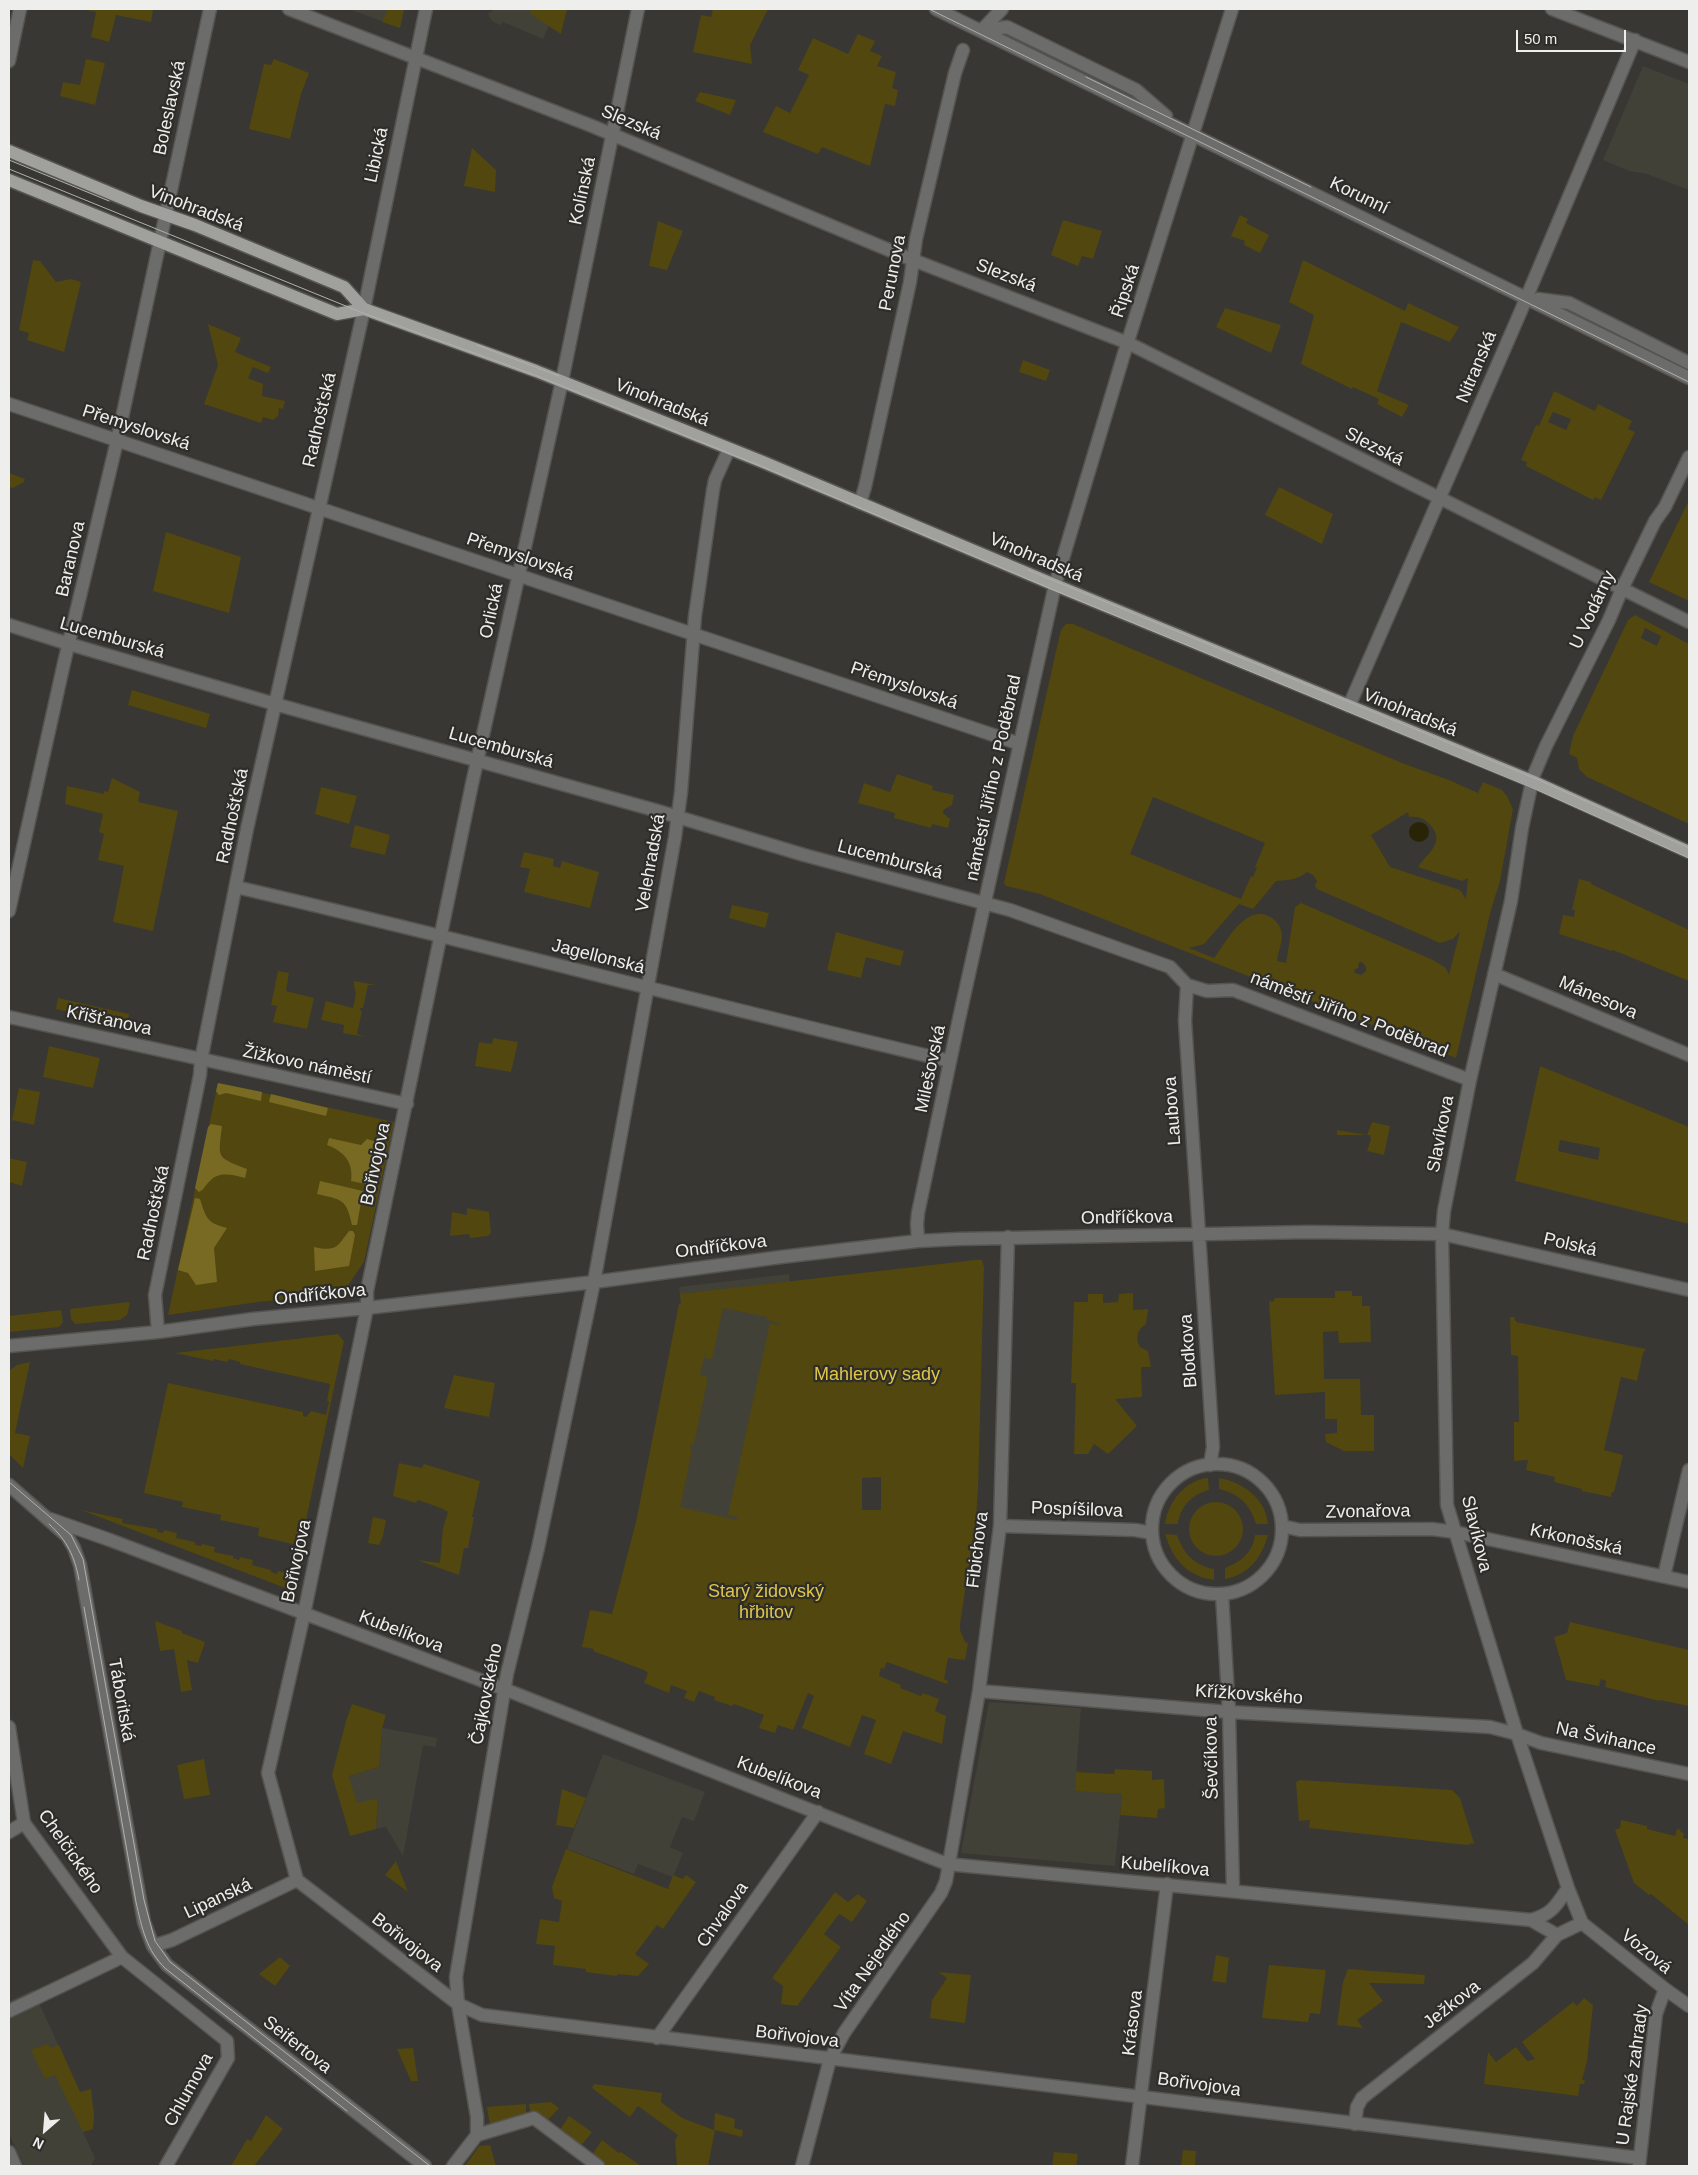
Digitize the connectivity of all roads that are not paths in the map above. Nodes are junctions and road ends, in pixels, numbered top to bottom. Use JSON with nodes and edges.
{"nodes":[{"id":1,"x":20,"y":9,"type":"edge"},
{"id":2,"x":210,"y":9,"type":"edge"},
{"id":3,"x":289,"y":9,"type":"edge"},
{"id":4,"x":426,"y":9,"type":"edge"},
{"id":5,"x":638,"y":9,"type":"edge"},
{"id":6,"x":936,"y":9,"type":"edge"},
{"id":7,"x":1002,"y":9,"type":"edge"},
{"id":8,"x":1232,"y":9,"type":"edge"},
{"id":9,"x":1552,"y":9,"type":"edge"},
{"id":10,"x":981,"y":31,"type":"junction"},
{"id":11,"x":1635,"y":40,"type":"junction"},
{"id":12,"x":963,"y":50,"type":"dead end"},
{"id":13,"x":415,"y":58,"type":"junction"},
{"id":14,"x":9,"y":61,"type":"edge"},
{"id":15,"x":1689,"y":62,"type":"edge"},
{"id":16,"x":613,"y":135,"type":"junction"},
{"id":17,"x":1194,"y":135,"type":"junction"},
{"id":18,"x":9,"y":150,"type":"edge"},
{"id":19,"x":9,"y":180,"type":"edge"},
{"id":20,"x":165,"y":214,"type":"junction"},
{"id":21,"x":160,"y":243,"type":"junction"},
{"id":22,"x":913,"y":260,"type":"junction"},
{"id":23,"x":1526,"y":297,"type":"junction"},
{"id":24,"x":364,"y":309,"type":"junction"},
{"id":25,"x":1128,"y":343,"type":"junction"},
{"id":26,"x":1689,"y":363,"type":"edge"},
{"id":27,"x":1689,"y":378,"type":"edge"},
{"id":28,"x":562,"y":382,"type":"junction"},
{"id":29,"x":9,"y":404,"type":"edge"},
{"id":30,"x":117,"y":441,"type":"junction"},
{"id":31,"x":729,"y":449,"type":"junction"},
{"id":32,"x":1689,"y":457,"type":"edge"},
{"id":33,"x":1439,"y":498,"type":"junction"},
{"id":34,"x":860,"y":503,"type":"junction"},
{"id":35,"x":319,"y":507,"type":"junction"},
{"id":36,"x":517,"y":574,"type":"junction"},
{"id":37,"x":1055,"y":585,"type":"junction"},
{"id":38,"x":1622,"y":589,"type":"junction"},
{"id":39,"x":1689,"y":622,"type":"edge"},
{"id":40,"x":9,"y":625,"type":"edge"},
{"id":41,"x":693,"y":633,"type":"junction"},
{"id":42,"x":69,"y":644,"type":"junction"},
{"id":43,"x":275,"y":704,"type":"junction"},
{"id":44,"x":1349,"y":706,"type":"junction"},
{"id":45,"x":1020,"y":744,"type":"junction"},
{"id":46,"x":477,"y":760,"type":"junction"},
{"id":47,"x":1532,"y":781,"type":"junction"},
{"id":48,"x":678,"y":817,"type":"junction"},
{"id":49,"x":1689,"y":852,"type":"edge"},
{"id":50,"x":236,"y":887,"type":"junction"},
{"id":51,"x":984,"y":904,"type":"junction"},
{"id":52,"x":9,"y":911,"type":"edge"},
{"id":53,"x":441,"y":935,"type":"junction"},
{"id":54,"x":1494,"y":974,"type":"junction"},
{"id":55,"x":1187,"y":985,"type":"junction"},
{"id":56,"x":646,"y":988,"type":"junction"},
{"id":57,"x":9,"y":1017,"type":"edge"},
{"id":58,"x":1689,"y":1055,"type":"edge"},
{"id":59,"x":201,"y":1060,"type":"junction"},
{"id":60,"x":950,"y":1061,"type":"junction"},
{"id":61,"x":1470,"y":1080,"type":"junction"},
{"id":62,"x":406,"y":1104,"type":"junction"},
{"id":63,"x":1442,"y":1234,"type":"junction"},
{"id":64,"x":1199,"y":1235,"type":"junction"},
{"id":65,"x":1008,"y":1237,"type":"junction"},
{"id":66,"x":918,"y":1241,"type":"junction"},
{"id":67,"x":594,"y":1282,"type":"junction"},
{"id":68,"x":1689,"y":1290,"type":"edge"},
{"id":69,"x":367,"y":1308,"type":"junction"},
{"id":70,"x":158,"y":1332,"type":"junction"},
{"id":71,"x":9,"y":1346,"type":"edge"},
{"id":72,"x":1210,"y":1465,"type":"junction"},
{"id":73,"x":1689,"y":1470,"type":"edge"},
{"id":74,"x":9,"y":1485,"type":"edge"},
{"id":75,"x":50,"y":1519,"type":"junction"},
{"id":76,"x":1000,"y":1526,"type":"junction"},
{"id":77,"x":1282,"y":1526,"type":"junction"},
{"id":78,"x":1455,"y":1532,"type":"junction"},
{"id":79,"x":1152,"y":1533,"type":"junction"},
{"id":80,"x":1664,"y":1576,"type":"junction"},
{"id":81,"x":1689,"y":1582,"type":"edge"},
{"id":82,"x":1222,"y":1594,"type":"junction"},
{"id":83,"x":304,"y":1614,"type":"junction"},
{"id":84,"x":504,"y":1689,"type":"junction"},
{"id":85,"x":978,"y":1691,"type":"junction"},
{"id":86,"x":1229,"y":1712,"type":"junction"},
{"id":87,"x":9,"y":1727,"type":"edge"},
{"id":88,"x":1517,"y":1734,"type":"junction"},
{"id":89,"x":1689,"y":1774,"type":"edge"},
{"id":90,"x":818,"y":1812,"type":"junction"},
{"id":91,"x":24,"y":1823,"type":"junction"},
{"id":92,"x":9,"y":1832,"type":"edge"},
{"id":93,"x":947,"y":1864,"type":"junction"},
{"id":94,"x":297,"y":1880,"type":"junction"},
{"id":95,"x":1167,"y":1884,"type":"junction"},
{"id":96,"x":1568,"y":1888,"type":"junction"},
{"id":97,"x":1233,"y":1891,"type":"junction"},
{"id":98,"x":1531,"y":1920,"type":"junction"},
{"id":99,"x":1582,"y":1923,"type":"junction"},
{"id":100,"x":1557,"y":1935,"type":"junction"},
{"id":101,"x":153,"y":1946,"type":"junction"},
{"id":102,"x":122,"y":1957,"type":"junction"},
{"id":103,"x":1665,"y":1989,"type":"junction"},
{"id":104,"x":458,"y":2004,"type":"junction"},
{"id":105,"x":1689,"y":2006,"type":"edge"},
{"id":106,"x":9,"y":2011,"type":"edge"},
{"id":107,"x":657,"y":2038,"type":"junction"},
{"id":108,"x":830,"y":2059,"type":"junction"},
{"id":109,"x":1141,"y":2095,"type":"junction"},
{"id":110,"x":1355,"y":2124,"type":"junction"},
{"id":111,"x":477,"y":2135,"type":"junction"},
{"id":112,"x":9,"y":2152,"type":"edge"},
{"id":113,"x":1639,"y":2162,"type":"edge"},
{"id":114,"x":15,"y":2166,"type":"edge"},
{"id":115,"x":166,"y":2166,"type":"edge"},
{"id":116,"x":425,"y":2166,"type":"edge"},
{"id":117,"x":453,"y":2166,"type":"edge"},
{"id":118,"x":598,"y":2166,"type":"edge"},
{"id":119,"x":802,"y":2166,"type":"edge"},
{"id":120,"x":1132,"y":2166,"type":"edge"}],
"edges":[{"from":1,"to":14,"type":"street"},
{"from":2,"to":20,"type":"street","name":"Boleslavská"},
{"from":3,"to":13,"type":"street","name":"Slezská"},
{"from":4,"to":13,"type":"street","name":"Libická"},
{"from":5,"to":16,"type":"street","name":"Kolínská"},
{"from":6,"to":10,"type":"street","name":"Korunní"},
{"from":7,"to":10,"type":"street"},
{"from":8,"to":17,"type":"street","name":"Řipská"},
{"from":9,"to":11,"type":"street"},
{"from":10,"to":17,"type":"street","name":"Korunní"},
{"from":11,"to":15,"type":"street"},
{"from":11,"to":23,"type":"street","name":"Nitranská"},
{"from":12,"to":22,"type":"street","name":"Perunova"},
{"from":13,"to":16,"type":"street","name":"Slezská"},
{"from":13,"to":24,"type":"street","name":"Libická"},
{"from":16,"to":22,"type":"street","name":"Slezská"},
{"from":16,"to":28,"type":"street","name":"Kolínská"},
{"from":17,"to":23,"type":"street","name":"Korunní"},
{"from":17,"to":25,"type":"street","name":"Řipská"},
{"from":18,"to":20,"type":"main road","name":"Vinohradská"},
{"from":19,"to":21,"type":"main road"},
{"from":20,"to":21,"type":"street","name":"Baranova"},
{"from":20,"to":24,"type":"main road","name":"Vinohradská"},
{"from":21,"to":24,"type":"main road"},
{"from":21,"to":30,"type":"street","name":"Baranova"},
{"from":22,"to":25,"type":"street","name":"Slezská"},
{"from":22,"to":34,"type":"street","name":"Perunova"},
{"from":23,"to":26,"type":"street","name":"Korunní"},
{"from":23,"to":27,"type":"street","name":"Korunní"},
{"from":23,"to":33,"type":"street","name":"Nitranská"},
{"from":24,"to":28,"type":"main road","name":"Vinohradská"},
{"from":24,"to":35,"type":"street","name":"Radhošťská"},
{"from":25,"to":33,"type":"street","name":"Slezská"},
{"from":25,"to":37,"type":"street","name":"Řipská"},
{"from":28,"to":31,"type":"main road","name":"Vinohradská"},
{"from":28,"to":36,"type":"street","name":"Orlická"},
{"from":29,"to":30,"type":"street","name":"Přemyslovská"},
{"from":30,"to":35,"type":"street","name":"Přemyslovská"},
{"from":30,"to":42,"type":"street","name":"Baranova"},
{"from":31,"to":34,"type":"main road","name":"Vinohradská"},
{"from":31,"to":41,"type":"street","name":"Velehradská"},
{"from":32,"to":38,"type":"street","name":"U Vodárny"},
{"from":33,"to":38,"type":"street","name":"Slezská"},
{"from":33,"to":44,"type":"street","name":"Nitranská"},
{"from":34,"to":37,"type":"main road","name":"Vinohradská"},
{"from":35,"to":36,"type":"street","name":"Přemyslovská"},
{"from":35,"to":43,"type":"street","name":"Radhošťská"},
{"from":36,"to":41,"type":"street","name":"Přemyslovská"},
{"from":36,"to":46,"type":"street","name":"Orlická"},
{"from":37,"to":44,"type":"main road","name":"Vinohradská"},
{"from":37,"to":45,"type":"street","name":"náměstí Jiřího z Poděbrad"},
{"from":38,"to":39,"type":"street","name":"Slezská"},
{"from":38,"to":47,"type":"street","name":"U Vodárny"},
{"from":40,"to":42,"type":"street","name":"Lucemburská"},
{"from":41,"to":45,"type":"street","name":"Přemyslovská"},
{"from":41,"to":48,"type":"street","name":"Velehradská"},
{"from":42,"to":43,"type":"street","name":"Lucemburská"},
{"from":42,"to":52,"type":"street","name":"Baranova"},
{"from":43,"to":46,"type":"street","name":"Lucemburská"},
{"from":43,"to":50,"type":"street","name":"Radhošťská"},
{"from":44,"to":47,"type":"main road","name":"Vinohradská"},
{"from":45,"to":51,"type":"street","name":"náměstí Jiřího z Poděbrad"},
{"from":46,"to":48,"type":"street","name":"Lucemburská"},
{"from":46,"to":53,"type":"street","name":"Bořivojova"},
{"from":47,"to":49,"type":"main road","name":"Vinohradská"},
{"from":47,"to":54,"type":"street"},
{"from":48,"to":51,"type":"street","name":"Lucemburská"},
{"from":48,"to":56,"type":"street","name":"Velehradská"},
{"from":50,"to":53,"type":"street","name":"Jagellonská"},
{"from":50,"to":59,"type":"street","name":"Radhošťská"},
{"from":51,"to":55,"type":"street","name":"náměstí Jiřího z Poděbrad"},
{"from":51,"to":60,"type":"street","name":"Milešovská"},
{"from":53,"to":56,"type":"street","name":"Jagellonská"},
{"from":53,"to":62,"type":"street","name":"Bořivojova"},
{"from":54,"to":58,"type":"street","name":"Mánesova"},
{"from":54,"to":61,"type":"street"},
{"from":55,"to":61,"type":"street","name":"náměstí Jiřího z Poděbrad"},
{"from":55,"to":64,"type":"street","name":"Laubova"},
{"from":56,"to":60,"type":"street","name":"Jagellonská"},
{"from":56,"to":67,"type":"street","name":"Velehradská"},
{"from":57,"to":59,"type":"street","name":"Křišťanova"},
{"from":59,"to":62,"type":"street","name":"Žižkovo náměstí"},
{"from":59,"to":70,"type":"street","name":"Radhošťská"},
{"from":60,"to":66,"type":"street","name":"Milešovská"},
{"from":61,"to":63,"type":"street","name":"Slavíkova"},
{"from":62,"to":69,"type":"street","name":"Bořivojova"},
{"from":63,"to":64,"type":"street","name":"Ondříčkova"},
{"from":63,"to":68,"type":"street","name":"Polská"},
{"from":63,"to":78,"type":"street","name":"Slavíkova"},
{"from":64,"to":65,"type":"street","name":"Ondříčkova"},
{"from":64,"to":72,"type":"street","name":"Blodkova"},
{"from":65,"to":66,"type":"street","name":"Ondříčkova"},
{"from":65,"to":76,"type":"street","name":"Fibichova"},
{"from":66,"to":67,"type":"street","name":"Ondříčkova"},
{"from":67,"to":69,"type":"street","name":"Ondříčkova"},
{"from":67,"to":84,"type":"street","name":"Čajkovského"},
{"from":69,"to":70,"type":"street","name":"Ondříčkova"},
{"from":69,"to":83,"type":"street","name":"Bořivojova"},
{"from":70,"to":71,"type":"street","name":"Ondříčkova"},
{"from":72,"to":77,"type":"street"},
{"from":72,"to":79,"type":"street"},
{"from":73,"to":80,"type":"street"},
{"from":74,"to":75,"type":"street","name":"Táboritská"},
{"from":75,"to":83,"type":"street","name":"Kubelíkova"},
{"from":75,"to":101,"type":"street","name":"Táboritská"},
{"from":76,"to":79,"type":"street","name":"Pospíšilova"},
{"from":76,"to":85,"type":"street","name":"Fibichova"},
{"from":77,"to":78,"type":"street","name":"Zvonařova"},
{"from":77,"to":82,"type":"street"},
{"from":78,"to":80,"type":"street","name":"Krkonošská"},
{"from":78,"to":88,"type":"street","name":"Slavíkova"},
{"from":79,"to":82,"type":"street"},
{"from":80,"to":81,"type":"street","name":"Krkonošská"},
{"from":82,"to":86,"type":"street","name":"Ševčíkova"},
{"from":83,"to":84,"type":"street","name":"Kubelíkova"},
{"from":83,"to":94,"type":"street","name":"Bořivojova"},
{"from":84,"to":90,"type":"street","name":"Kubelíkova"},
{"from":84,"to":104,"type":"street","name":"Čajkovského"},
{"from":85,"to":86,"type":"street","name":"Křížkovského"},
{"from":85,"to":93,"type":"street","name":"Fibichova"},
{"from":86,"to":88,"type":"street","name":"Křížkovského"},
{"from":86,"to":97,"type":"street","name":"Ševčíkova"},
{"from":87,"to":91,"type":"street","name":"Chelčického"},
{"from":88,"to":89,"type":"street","name":"Na Švihance"},
{"from":88,"to":96,"type":"street","name":"Slavíkova"},
{"from":90,"to":93,"type":"street","name":"Kubelíkova"},
{"from":90,"to":107,"type":"street","name":"Chvalova"},
{"from":91,"to":92,"type":"street"},
{"from":91,"to":102,"type":"street","name":"Chelčického"},
{"from":93,"to":95,"type":"street","name":"Kubelíkova"},
{"from":93,"to":108,"type":"street","name":"Víta Nejedlého"},
{"from":94,"to":101,"type":"street","name":"Lipanská"},
{"from":94,"to":104,"type":"street","name":"Bořivojova"},
{"from":95,"to":97,"type":"street","name":"Kubelíkova"},
{"from":95,"to":109,"type":"street","name":"Krásova"},
{"from":96,"to":98,"type":"street"},
{"from":96,"to":99,"type":"street","name":"Slavíkova"},
{"from":97,"to":98,"type":"street","name":"Kubelíkova"},
{"from":98,"to":100,"type":"street","name":"Kubelíkova"},
{"from":99,"to":100,"type":"street","name":"Ježkova"},
{"from":99,"to":103,"type":"street","name":"Vozová"},
{"from":100,"to":110,"type":"street","name":"Ježkova"},
{"from":101,"to":116,"type":"street","name":"Seifertova"},
{"from":102,"to":106,"type":"street"},
{"from":102,"to":115,"type":"street","name":"Chlumova"},
{"from":103,"to":105,"type":"street","name":"Vozová"},
{"from":103,"to":113,"type":"street","name":"U Rajské zahrady"},
{"from":104,"to":107,"type":"street","name":"Bořivojova"},
{"from":104,"to":111,"type":"street","name":"Čajkovského"},
{"from":107,"to":108,"type":"street","name":"Bořivojova"},
{"from":108,"to":109,"type":"street","name":"Bořivojova"},
{"from":108,"to":119,"type":"street","name":"Víta Nejedlého"},
{"from":109,"to":110,"type":"street","name":"Bořivojova"},
{"from":109,"to":120,"type":"street","name":"Krásova"},
{"from":110,"to":113,"type":"street","name":"Bořivojova"},
{"from":111,"to":117,"type":"street"},
{"from":111,"to":118,"type":"street"},
{"from":112,"to":114,"type":"street"}]}
